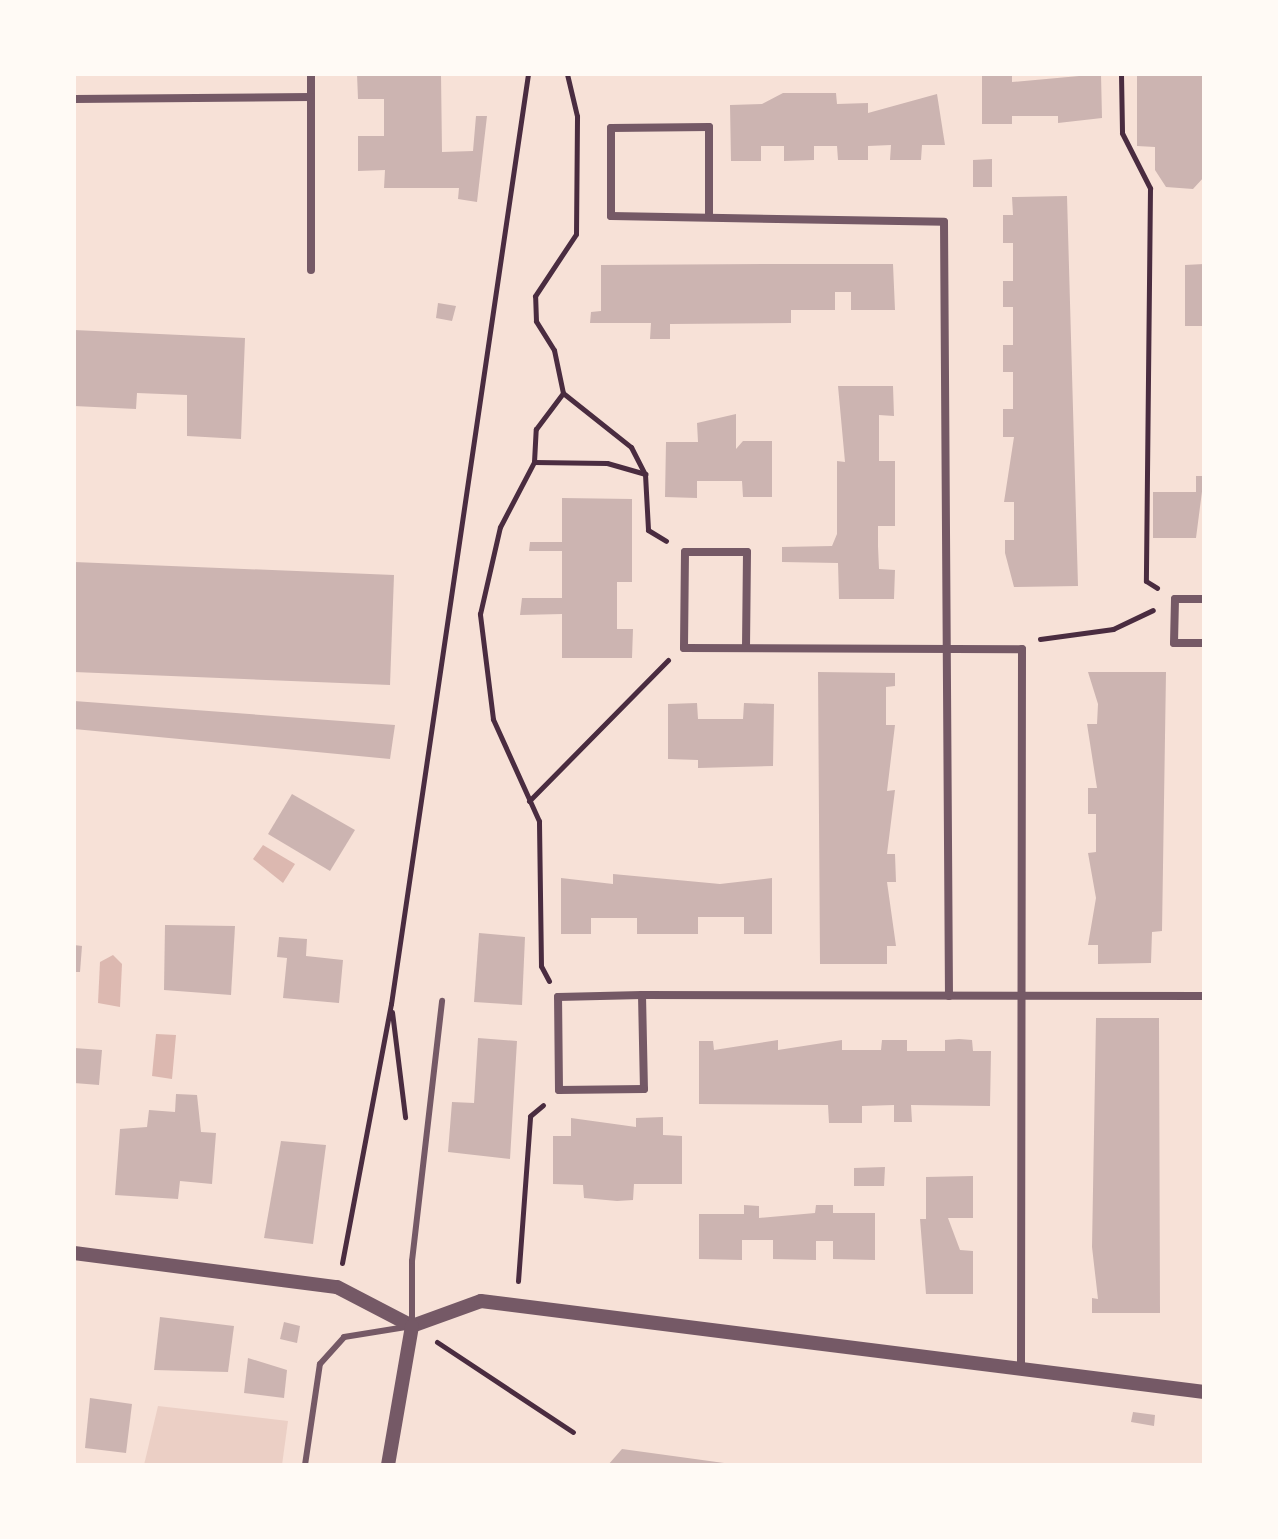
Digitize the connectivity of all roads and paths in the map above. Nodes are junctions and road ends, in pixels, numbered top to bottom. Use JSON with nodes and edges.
{"nodes":[{"id":1,"x":311,"y":74,"type":"edge"},
{"id":2,"x":528,"y":74,"type":"edge"},
{"id":3,"x":567,"y":74,"type":"edge"},
{"id":4,"x":1121,"y":74,"type":"edge"},
{"id":5,"x":311,"y":97,"type":"junction"},
{"id":6,"x":74,"y":99,"type":"edge"},
{"id":7,"x":709,"y":215,"type":"junction"},
{"id":8,"x":311,"y":270,"type":"dead end"},
{"id":9,"x":563,"y":393,"type":"junction"},
{"id":10,"x":534,"y":462,"type":"junction"},
{"id":11,"x":645,"y":474,"type":"junction"},
{"id":12,"x":685,"y":552,"type":"junction"},
{"id":13,"x":1175,"y":599,"type":"junction"},
{"id":14,"x":1204,"y":599,"type":"edge"},
{"id":15,"x":1204,"y":643,"type":"edge"},
{"id":16,"x":684,"y":648,"type":"junction"},
{"id":17,"x":746,"y":648,"type":"junction"},
{"id":18,"x":1022,"y":649,"type":"junction"},
{"id":19,"x":947,"y":650,"type":"junction"},
{"id":20,"x":529,"y":801,"type":"junction"},
{"id":21,"x":642,"y":995,"type":"junction"},
{"id":22,"x":949,"y":996,"type":"junction"},
{"id":23,"x":1204,"y":996,"type":"edge"},
{"id":24,"x":558,"y":997,"type":"junction"},
{"id":25,"x":1022,"y":997,"type":"junction"},
{"id":26,"x":442,"y":1001,"type":"dead end"},
{"id":27,"x":391,"y":1004,"type":"junction"},
{"id":28,"x":559,"y":1090,"type":"junction"},
{"id":29,"x":423,"y":1172,"type":"junction"},
{"id":30,"x":74,"y":1253,"type":"edge"},
{"id":31,"x":337,"y":1287,"type":"junction"},
{"id":32,"x":516,"y":1306,"type":"junction"},
{"id":33,"x":412,"y":1326,"type":"junction"},
{"id":34,"x":1021,"y":1368,"type":"junction"},
{"id":35,"x":1204,"y":1392,"type":"edge"},
{"id":36,"x":573,"y":1432,"type":"dead end"},
{"id":37,"x":305,"y":1465,"type":"edge"},
{"id":38,"x":388,"y":1465,"type":"edge"}],
"edges":[{"from":1,"to":5,"type":"street"},
{"from":2,"to":27,"type":"path"},
{"from":3,"to":9,"type":"path"},
{"from":4,"to":13,"type":"path"},
{"from":5,"to":6,"type":"street"},
{"from":5,"to":8,"type":"street"},
{"from":7,"to":7,"type":"street"},
{"from":7,"to":19,"type":"street"},
{"from":9,"to":10,"type":"path"},
{"from":9,"to":11,"type":"path"},
{"from":10,"to":11,"type":"path"},
{"from":10,"to":20,"type":"path"},
{"from":11,"to":12,"type":"path"},
{"from":12,"to":16,"type":"street"},
{"from":12,"to":17,"type":"street"},
{"from":13,"to":14,"type":"street"},
{"from":13,"to":15,"type":"street"},
{"from":13,"to":18,"type":"path"},
{"from":16,"to":17,"type":"street"},
{"from":16,"to":20,"type":"path"},
{"from":17,"to":19,"type":"street"},
{"from":18,"to":19,"type":"street"},
{"from":18,"to":25,"type":"street"},
{"from":19,"to":22,"type":"street"},
{"from":20,"to":24,"type":"path"},
{"from":21,"to":22,"type":"street"},
{"from":21,"to":24,"type":"street"},
{"from":21,"to":28,"type":"street"},
{"from":22,"to":25,"type":"street"},
{"from":23,"to":25,"type":"street"},
{"from":24,"to":28,"type":"street"},
{"from":25,"to":34,"type":"street"},
{"from":26,"to":29,"type":"lane"},
{"from":27,"to":29,"type":"path"},
{"from":27,"to":31,"type":"path"},
{"from":28,"to":32,"type":"path"},
{"from":29,"to":33,"type":"lane"},
{"from":30,"to":31,"type":"street"},
{"from":31,"to":33,"type":"street"},
{"from":32,"to":33,"type":"street"},
{"from":32,"to":34,"type":"street"},
{"from":33,"to":36,"type":"path"},
{"from":33,"to":37,"type":"lane"},
{"from":33,"to":38,"type":"street"},
{"from":34,"to":35,"type":"street"}]}
